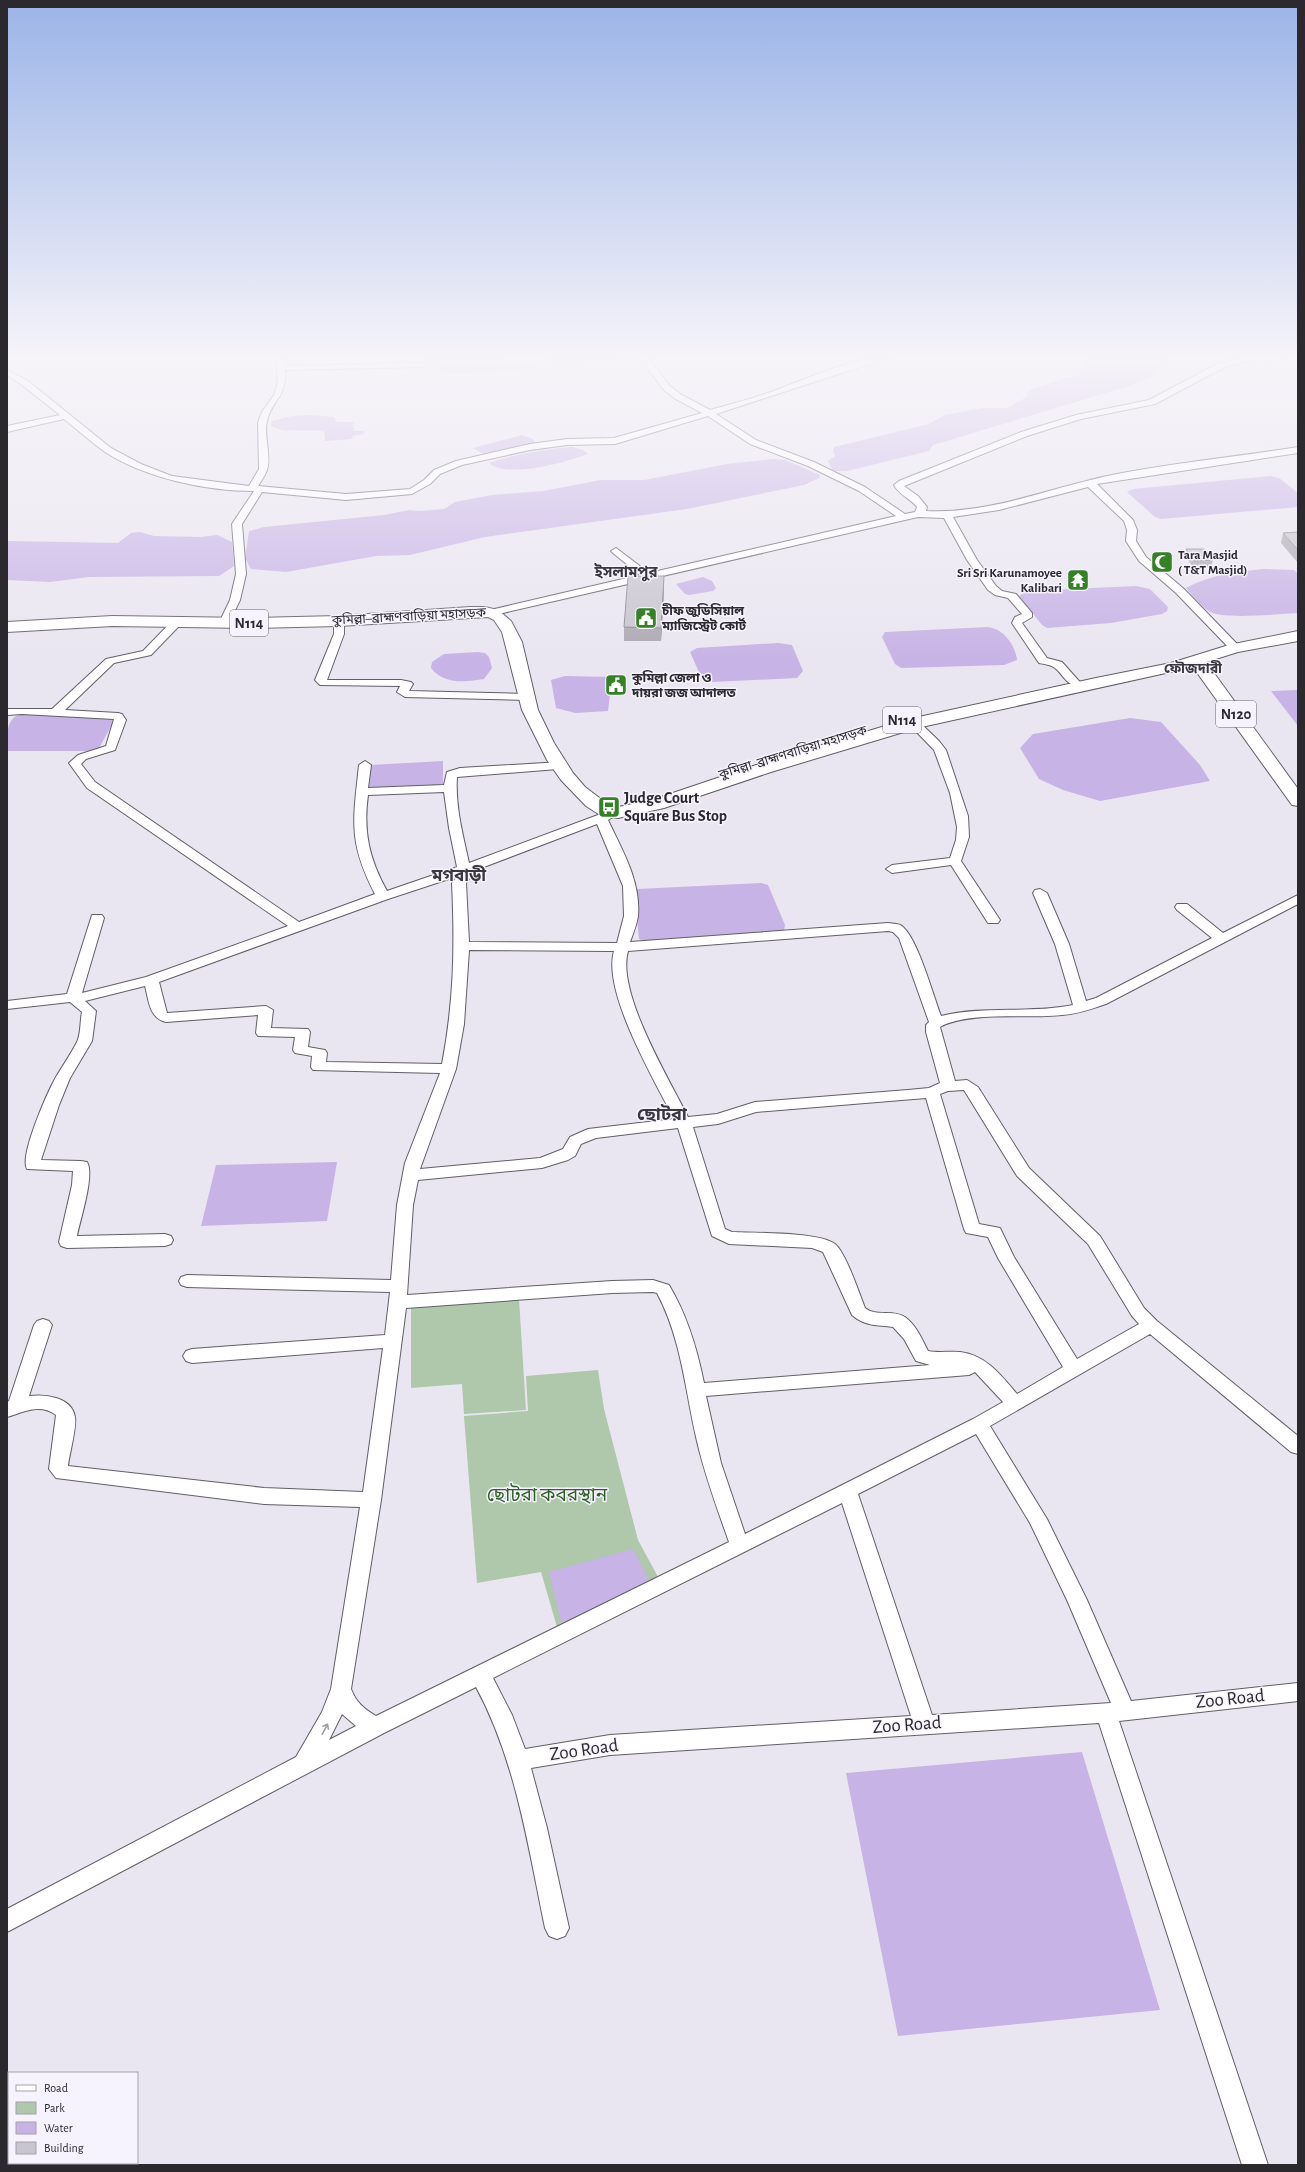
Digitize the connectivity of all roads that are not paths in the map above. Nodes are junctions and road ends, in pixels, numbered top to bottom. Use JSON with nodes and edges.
{"nodes":[{"id":1,"x":126,"y":459,"type":"edge"},
{"id":2,"x":263,"y":459,"type":"edge"},
{"id":3,"x":476,"y":459,"type":"edge"},
{"id":4,"x":799,"y":459,"type":"edge"},
{"id":5,"x":961,"y":459,"type":"edge"},
{"id":6,"x":1236,"y":459,"type":"edge"},
{"id":7,"x":1091,"y":484,"type":"junction"},
{"id":8,"x":255,"y":490,"type":"junction"},
{"id":9,"x":918,"y":514,"type":"junction"},
{"id":10,"x":947,"y":515,"type":"junction"},
{"id":11,"x":903,"y":518,"type":"junction"},
{"id":12,"x":616,"y":550,"type":"dead end"},
{"id":13,"x":648,"y":577,"type":"junction"},
{"id":14,"x":490,"y":613,"type":"junction"},
{"id":15,"x":178,"y":621,"type":"junction"},
{"id":16,"x":339,"y":621,"type":"junction"},
{"id":17,"x":224,"y":623,"type":"junction"},
{"id":18,"x":7,"y":627,"type":"edge"},
{"id":19,"x":1298,"y":636,"type":"edge"},
{"id":20,"x":1235,"y":648,"type":"junction"},
{"id":21,"x":1196,"y":660,"type":"junction"},
{"id":22,"x":1074,"y":682,"type":"junction"},
{"id":23,"x":526,"y":696,"type":"junction"},
{"id":24,"x":56,"y":712,"type":"junction"},
{"id":25,"x":8,"y":715,"type":"edge"},
{"id":26,"x":912,"y":721,"type":"junction"},
{"id":27,"x":365,"y":765,"type":"dead end"},
{"id":28,"x":558,"y":765,"type":"junction"},
{"id":29,"x":450,"y":788,"type":"junction"},
{"id":30,"x":362,"y":792,"type":"junction"},
{"id":31,"x":1298,"y":801,"type":"edge"},
{"id":32,"x":617,"y":812,"type":"junction"},
{"id":33,"x":601,"y":819,"type":"junction"},
{"id":34,"x":956,"y":861,"type":"junction"},
{"id":35,"x":892,"y":869,"type":"dead end"},
{"id":36,"x":464,"y":873,"type":"junction"},
{"id":37,"x":1040,"y":893,"type":"dead end"},
{"id":38,"x":383,"y":896,"type":"junction"},
{"id":39,"x":1298,"y":899,"type":"edge"},
{"id":40,"x":1182,"y":907,"type":"dead end"},
{"id":41,"x":97,"y":918,"type":"dead end"},
{"id":42,"x":993,"y":920,"type":"dead end"},
{"id":43,"x":298,"y":927,"type":"junction"},
{"id":44,"x":1222,"y":939,"type":"junction"},
{"id":45,"x":462,"y":946,"type":"junction"},
{"id":46,"x":622,"y":947,"type":"junction"},
{"id":47,"x":151,"y":980,"type":"junction"},
{"id":48,"x":73,"y":998,"type":"junction"},
{"id":49,"x":7,"y":1005,"type":"edge"},
{"id":50,"x":1081,"y":1008,"type":"junction"},
{"id":51,"x":936,"y":1022,"type":"junction"},
{"id":52,"x":942,"y":1064,"type":"junction"},
{"id":53,"x":449,"y":1069,"type":"junction"},
{"id":54,"x":967,"y":1085,"type":"junction"},
{"id":55,"x":939,"y":1089,"type":"junction"},
{"id":56,"x":684,"y":1124,"type":"junction"},
{"id":57,"x":411,"y":1175,"type":"junction"},
{"id":58,"x":165,"y":1240,"type":"dead end"},
{"id":59,"x":187,"y":1281,"type":"dead end"},
{"id":60,"x":399,"y":1294,"type":"junction"},
{"id":61,"x":43,"y":1325,"type":"dead end"},
{"id":62,"x":1151,"y":1325,"type":"junction"},
{"id":63,"x":393,"y":1341,"type":"junction"},
{"id":64,"x":192,"y":1356,"type":"dead end"},
{"id":65,"x":980,"y":1367,"type":"junction"},
{"id":66,"x":1074,"y":1370,"type":"junction"},
{"id":67,"x":696,"y":1390,"type":"junction"},
{"id":68,"x":1015,"y":1404,"type":"junction"},
{"id":69,"x":12,"y":1408,"type":"edge"},
{"id":70,"x":979,"y":1424,"type":"junction"},
{"id":71,"x":1298,"y":1447,"type":"edge"},
{"id":72,"x":848,"y":1492,"type":"junction"},
{"id":73,"x":371,"y":1500,"type":"junction"},
{"id":74,"x":740,"y":1546,"type":"junction"},
{"id":75,"x":480,"y":1674,"type":"junction"},
{"id":76,"x":341,"y":1689,"type":"junction"},
{"id":77,"x":1298,"y":1692,"type":"edge"},
{"id":78,"x":1115,"y":1711,"type":"junction"},
{"id":79,"x":924,"y":1724,"type":"junction"},
{"id":80,"x":376,"y":1726,"type":"junction"},
{"id":81,"x":517,"y":1760,"type":"junction"},
{"id":82,"x":305,"y":1763,"type":"junction"},
{"id":83,"x":7,"y":1921,"type":"edge"},
{"id":84,"x":557,"y":1928,"type":"dead end"},
{"id":85,"x":1255,"y":2165,"type":"edge"}],
"edges":[{"from":1,"to":8,"type":"street"},
{"from":2,"to":8,"type":"street"},
{"from":3,"to":8,"type":"street"},
{"from":4,"to":11,"type":"street"},
{"from":5,"to":9,"type":"street"},
{"from":6,"to":7,"type":"street"},
{"from":7,"to":10,"type":"street"},
{"from":7,"to":20,"type":"street"},
{"from":8,"to":17,"type":"street"},
{"from":9,"to":10,"type":"street"},
{"from":9,"to":11,"type":"street"},
{"from":10,"to":22,"type":"street"},
{"from":11,"to":13,"type":"street"},
{"from":12,"to":13,"type":"street"},
{"from":13,"to":14,"type":"street"},
{"from":14,"to":16,"type":"highway","name":"কুমিল্লা–ব্রাহ্মণবাড়িয়া মহাসড়ক","number":"N114"},
{"from":14,"to":23,"type":"highway","name":"কুমিল্লা–ব্রাহ্মণবাড়িয়া মহাসড়ক","number":"N114"},
{"from":15,"to":17,"type":"highway","name":"কুমিল্লা–ব্রাহ্মণবাড়িয়া মহাসড়ক","number":"N114"},
{"from":15,"to":18,"type":"highway","name":"কুমিল্লা–ব্রাহ্মণবাড়িয়া মহাসড়ক","number":"N114"},
{"from":15,"to":24,"type":"street"},
{"from":16,"to":17,"type":"highway","name":"কুমিল্লা–ব্রাহ্মণবাড়িয়া মহাসড়ক","number":"N114"},
{"from":16,"to":23,"type":"street"},
{"from":19,"to":20,"type":"highway"},
{"from":20,"to":21,"type":"highway"},
{"from":21,"to":22,"type":"highway","number":"N114"},
{"from":21,"to":26,"type":"highway","number":"N114"},
{"from":21,"to":31,"type":"highway","number":"N120"},
{"from":22,"to":26,"type":"highway","number":"N114"},
{"from":23,"to":28,"type":"highway","name":"কুমিল্লা–ব্রাহ্মণবাড়িয়া মহাসড়ক","number":"N114"},
{"from":24,"to":25,"type":"street"},
{"from":24,"to":43,"type":"street"},
{"from":26,"to":32,"type":"highway","number":"N114"},
{"from":26,"to":34,"type":"street"},
{"from":27,"to":30,"type":"street"},
{"from":28,"to":29,"type":"street"},
{"from":28,"to":32,"type":"highway","name":"কুমিল্লা–ব্রাহ্মণবাড়িয়া মহাসড়ক","number":"N114"},
{"from":29,"to":30,"type":"street"},
{"from":29,"to":36,"type":"street"},
{"from":30,"to":38,"type":"street"},
{"from":32,"to":33,"type":"street"},
{"from":33,"to":36,"type":"street"},
{"from":33,"to":46,"type":"street"},
{"from":34,"to":35,"type":"street"},
{"from":34,"to":42,"type":"street"},
{"from":36,"to":38,"type":"street"},
{"from":36,"to":45,"type":"street"},
{"from":37,"to":50,"type":"street"},
{"from":38,"to":43,"type":"street"},
{"from":39,"to":44,"type":"street"},
{"from":40,"to":44,"type":"street"},
{"from":41,"to":48,"type":"street"},
{"from":43,"to":47,"type":"street"},
{"from":44,"to":50,"type":"street"},
{"from":45,"to":46,"type":"street"},
{"from":45,"to":53,"type":"street"},
{"from":46,"to":51,"type":"street"},
{"from":46,"to":56,"type":"street"},
{"from":47,"to":48,"type":"street"},
{"from":47,"to":53,"type":"street"},
{"from":48,"to":49,"type":"street"},
{"from":48,"to":58,"type":"street"},
{"from":50,"to":51,"type":"street"},
{"from":51,"to":52,"type":"street"},
{"from":52,"to":54,"type":"street"},
{"from":52,"to":55,"type":"street"},
{"from":53,"to":57,"type":"street"},
{"from":54,"to":55,"type":"street"},
{"from":54,"to":62,"type":"street"},
{"from":55,"to":56,"type":"street"},
{"from":55,"to":66,"type":"street"},
{"from":56,"to":57,"type":"street"},
{"from":56,"to":65,"type":"street"},
{"from":57,"to":60,"type":"street"},
{"from":59,"to":60,"type":"street"},
{"from":60,"to":63,"type":"street"},
{"from":60,"to":67,"type":"street"},
{"from":61,"to":69,"type":"street"},
{"from":62,"to":66,"type":"street"},
{"from":62,"to":71,"type":"street"},
{"from":63,"to":64,"type":"street"},
{"from":63,"to":73,"type":"street"},
{"from":65,"to":67,"type":"street"},
{"from":65,"to":68,"type":"street"},
{"from":66,"to":68,"type":"street"},
{"from":67,"to":74,"type":"street"},
{"from":68,"to":70,"type":"street"},
{"from":69,"to":73,"type":"street"},
{"from":70,"to":72,"type":"street"},
{"from":70,"to":78,"type":"street"},
{"from":72,"to":74,"type":"street"},
{"from":72,"to":79,"type":"street"},
{"from":73,"to":76,"type":"street"},
{"from":74,"to":75,"type":"street"},
{"from":75,"to":80,"type":"street"},
{"from":75,"to":81,"type":"street"},
{"from":76,"to":80,"type":"street"},
{"from":82,"to":76,"type":"street","one_way":true},
{"from":77,"to":78,"type":"street","name":"Zoo Road"},
{"from":78,"to":79,"type":"street","name":"Zoo Road"},
{"from":78,"to":85,"type":"street"},
{"from":79,"to":81,"type":"street","name":"Zoo Road"},
{"from":80,"to":82,"type":"street"},
{"from":81,"to":84,"type":"street"},
{"from":82,"to":83,"type":"street"}]}
